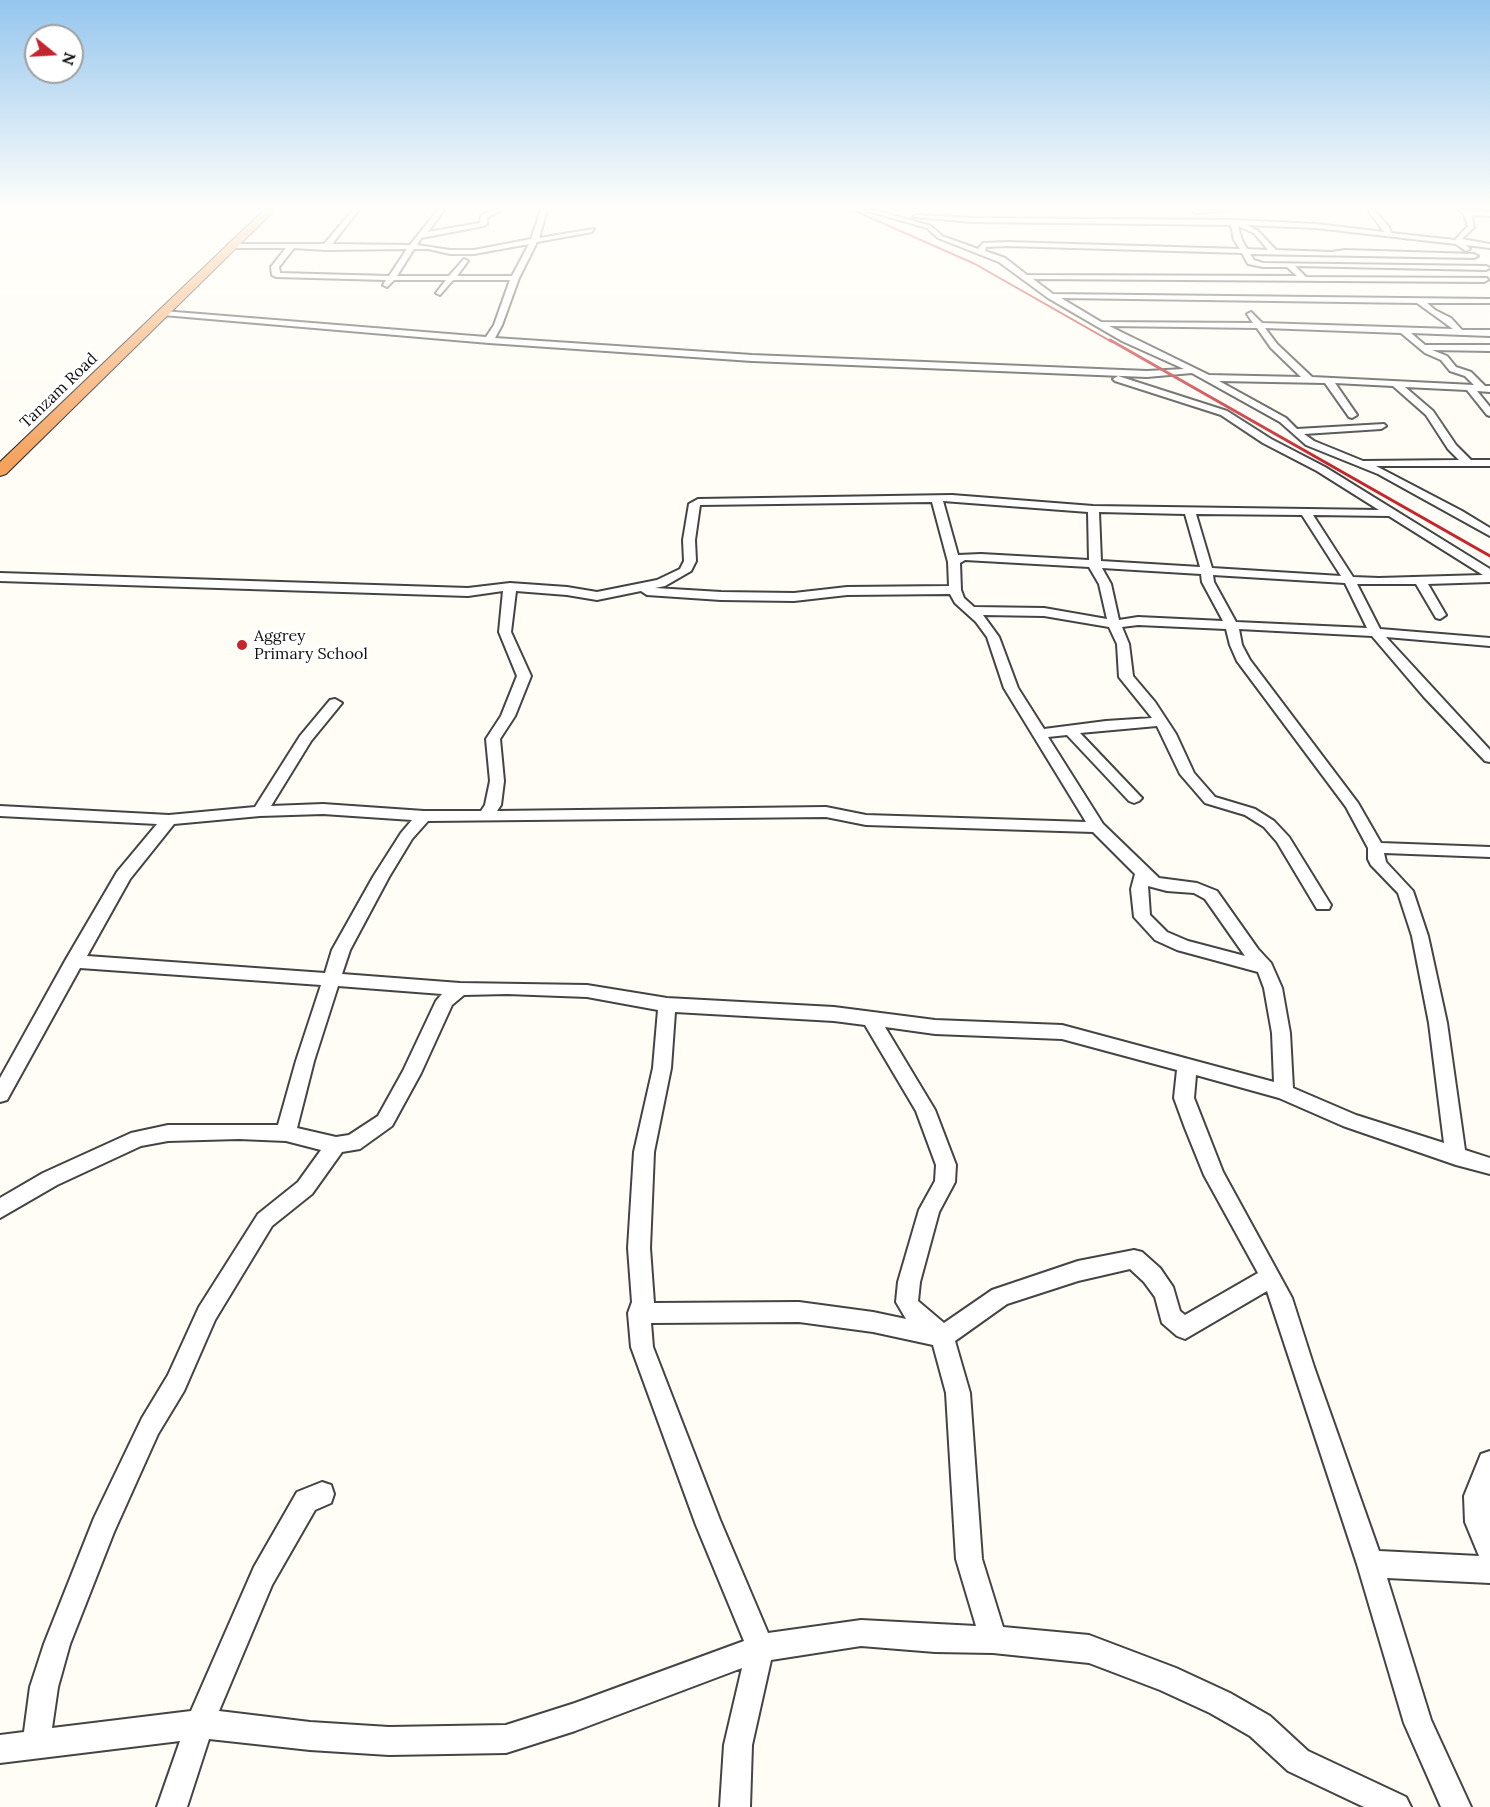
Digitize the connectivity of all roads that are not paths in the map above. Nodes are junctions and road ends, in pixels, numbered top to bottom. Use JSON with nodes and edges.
{"nodes":[{"id":1,"x":183,"y":294,"type":"edge"},
{"id":2,"x":510,"y":294,"type":"edge"},
{"id":3,"x":1051,"y":296,"type":"joint"},
{"id":4,"x":1419,"y":300,"type":"junction"},
{"id":5,"x":1490,"y":301,"type":"edge"},
{"id":6,"x":163,"y":313,"type":"junction"},
{"id":7,"x":1251,"y":314,"type":"dead end"},
{"id":8,"x":1101,"y":324,"type":"junction"},
{"id":9,"x":1261,"y":326,"type":"junction"},
{"id":10,"x":1405,"y":332,"type":"junction"},
{"id":11,"x":1460,"y":332,"type":"junction"},
{"id":12,"x":1490,"y":333,"type":"edge"},
{"id":13,"x":489,"y":340,"type":"junction"},
{"id":14,"x":1422,"y":347,"type":"junction"},
{"id":15,"x":1490,"y":348,"type":"edge"},
{"id":16,"x":1191,"y":371,"type":"junction"},
{"id":17,"x":1081,"y":372,"type":"junction"},
{"id":18,"x":1207,"y":378,"type":"junction"},
{"id":19,"x":1310,"y":380,"type":"junction"},
{"id":20,"x":1328,"y":380,"type":"junction"},
{"id":21,"x":1397,"y":385,"type":"junction"},
{"id":22,"x":1470,"y":388,"type":"junction"},
{"id":23,"x":1486,"y":389,"type":"edge"},
{"id":24,"x":1490,"y":413,"type":"edge"},
{"id":25,"x":1352,"y":416,"type":"dead end"},
{"id":26,"x":1381,"y":426,"type":"dead end"},
{"id":27,"x":1295,"y":432,"type":"junction"},
{"id":28,"x":1467,"y":462,"type":"junction"},
{"id":29,"x":1490,"y":463,"type":"edge"},
{"id":30,"x":1360,"y":464,"type":"junction"},
{"id":31,"x":0,"y":471,"type":"edge"},
{"id":32,"x":937,"y":499,"type":"junction"},
{"id":33,"x":1093,"y":509,"type":"junction"},
{"id":34,"x":1189,"y":510,"type":"junction"},
{"id":35,"x":1305,"y":511,"type":"junction"},
{"id":36,"x":1392,"y":513,"type":"junction"},
{"id":37,"x":1490,"y":533,"type":"edge"},
{"id":38,"x":954,"y":562,"type":"junction"},
{"id":39,"x":1094,"y":565,"type":"junction"},
{"id":40,"x":1208,"y":573,"type":"junction"},
{"id":41,"x":1490,"y":576,"type":"edge"},
{"id":42,"x":0,"y":577,"type":"edge"},
{"id":43,"x":1350,"y":581,"type":"junction"},
{"id":44,"x":1420,"y":581,"type":"junction"},
{"id":45,"x":510,"y":587,"type":"junction"},
{"id":46,"x":955,"y":590,"type":"junction"},
{"id":47,"x":634,"y":591,"type":"junction"},
{"id":48,"x":972,"y":611,"type":"junction"},
{"id":49,"x":1440,"y":615,"type":"dead end"},
{"id":50,"x":1114,"y":624,"type":"junction"},
{"id":51,"x":1232,"y":625,"type":"junction"},
{"id":52,"x":1376,"y":633,"type":"junction"},
{"id":53,"x":1490,"y":642,"type":"edge"},
{"id":54,"x":336,"y":703,"type":"dead end"},
{"id":55,"x":1161,"y":722,"type":"junction"},
{"id":56,"x":1070,"y":730,"type":"junction"},
{"id":57,"x":1040,"y":734,"type":"junction"},
{"id":58,"x":1490,"y":758,"type":"edge"},
{"id":59,"x":1134,"y":798,"type":"dead end"},
{"id":60,"x":0,"y":810,"type":"edge"},
{"id":61,"x":260,"y":811,"type":"junction"},
{"id":62,"x":486,"y":815,"type":"junction"},
{"id":63,"x":424,"y":816,"type":"junction"},
{"id":64,"x":169,"y":820,"type":"junction"},
{"id":65,"x":1097,"y":827,"type":"junction"},
{"id":66,"x":1376,"y":848,"type":"junction"},
{"id":67,"x":1490,"y":852,"type":"edge"},
{"id":68,"x":1143,"y":874,"type":"junction"},
{"id":69,"x":1323,"y":905,"type":"dead end"},
{"id":70,"x":74,"y":961,"type":"junction"},
{"id":71,"x":1265,"y":967,"type":"junction"},
{"id":72,"x":331,"y":978,"type":"junction"},
{"id":73,"x":460,"y":989,"type":"junction"},
{"id":74,"x":667,"y":1005,"type":"junction"},
{"id":75,"x":870,"y":1017,"type":"junction"},
{"id":76,"x":1187,"y":1065,"type":"junction"},
{"id":77,"x":1284,"y":1092,"type":"junction"},
{"id":78,"x":0,"y":1095,"type":"edge"},
{"id":79,"x":286,"y":1133,"type":"junction"},
{"id":80,"x":336,"y":1145,"type":"junction"},
{"id":81,"x":1456,"y":1157,"type":"junction"},
{"id":82,"x":1490,"y":1166,"type":"edge"},
{"id":83,"x":0,"y":1209,"type":"edge"},
{"id":84,"x":1271,"y":1277,"type":"junction"},
{"id":85,"x":639,"y":1313,"type":"junction"},
{"id":86,"x":942,"y":1337,"type":"junction"},
{"id":87,"x":1490,"y":1463,"type":"edge"},
{"id":88,"x":322,"y":1494,"type":"dead end"},
{"id":89,"x":1490,"y":1552,"type":"edge"},
{"id":90,"x":1370,"y":1564,"type":"junction"},
{"id":91,"x":1490,"y":1570,"type":"edge"},
{"id":92,"x":993,"y":1640,"type":"junction"},
{"id":93,"x":760,"y":1648,"type":"junction"},
{"id":94,"x":200,"y":1724,"type":"junction"},
{"id":95,"x":36,"y":1744,"type":"junction"},
{"id":96,"x":0,"y":1749,"type":"edge"},
{"id":97,"x":172,"y":1807,"type":"edge"},
{"id":98,"x":735,"y":1807,"type":"edge"},
{"id":99,"x":1396,"y":1807,"type":"edge"},
{"id":100,"x":1456,"y":1807,"type":"edge"}],
"edges":[{"from":1,"to":6,"type":"highway","name":"Tanzam Road"},
{"from":2,"to":13,"type":"street"},
{"from":3,"to":4,"type":"street"},
{"from":3,"to":8,"type":"street"},
{"from":4,"to":5,"type":"street"},
{"from":4,"to":11,"type":"street"},
{"from":6,"to":13,"type":"street"},
{"from":6,"to":31,"type":"highway","name":"Tanzam Road"},
{"from":7,"to":9,"type":"street"},
{"from":8,"to":9,"type":"street"},
{"from":8,"to":16,"type":"street"},
{"from":9,"to":10,"type":"street"},
{"from":9,"to":19,"type":"street"},
{"from":10,"to":11,"type":"street"},
{"from":10,"to":14,"type":"street"},
{"from":11,"to":12,"type":"street"},
{"from":13,"to":17,"type":"street"},
{"from":14,"to":15,"type":"street"},
{"from":14,"to":23,"type":"street"},
{"from":16,"to":17,"type":"street"},
{"from":16,"to":18,"type":"street"},
{"from":17,"to":36,"type":"street"},
{"from":18,"to":19,"type":"street"},
{"from":18,"to":27,"type":"street"},
{"from":19,"to":20,"type":"street"},
{"from":20,"to":21,"type":"street"},
{"from":20,"to":25,"type":"street"},
{"from":21,"to":22,"type":"street"},
{"from":21,"to":28,"type":"street"},
{"from":22,"to":23,"type":"street"},
{"from":22,"to":24,"type":"street"},
{"from":26,"to":27,"type":"street"},
{"from":27,"to":30,"type":"street"},
{"from":28,"to":29,"type":"street"},
{"from":28,"to":30,"type":"street"},
{"from":30,"to":37,"type":"street"},
{"from":32,"to":33,"type":"street"},
{"from":32,"to":38,"type":"street"},
{"from":32,"to":47,"type":"street"},
{"from":33,"to":34,"type":"street"},
{"from":33,"to":39,"type":"street"},
{"from":34,"to":35,"type":"street"},
{"from":34,"to":40,"type":"street"},
{"from":35,"to":36,"type":"street"},
{"from":35,"to":43,"type":"street"},
{"from":36,"to":41,"type":"street"},
{"from":38,"to":39,"type":"street"},
{"from":38,"to":46,"type":"street"},
{"from":39,"to":40,"type":"street"},
{"from":39,"to":50,"type":"street"},
{"from":40,"to":43,"type":"street"},
{"from":40,"to":51,"type":"street"},
{"from":41,"to":44,"type":"street"},
{"from":42,"to":45,"type":"street"},
{"from":43,"to":44,"type":"street"},
{"from":43,"to":52,"type":"street"},
{"from":44,"to":49,"type":"street"},
{"from":45,"to":47,"type":"street"},
{"from":45,"to":62,"type":"street"},
{"from":46,"to":47,"type":"street"},
{"from":46,"to":48,"type":"street"},
{"from":48,"to":50,"type":"street"},
{"from":48,"to":57,"type":"street"},
{"from":50,"to":51,"type":"street"},
{"from":50,"to":55,"type":"street"},
{"from":51,"to":52,"type":"street"},
{"from":51,"to":66,"type":"street"},
{"from":52,"to":53,"type":"street"},
{"from":52,"to":58,"type":"street"},
{"from":54,"to":61,"type":"street"},
{"from":55,"to":56,"type":"street"},
{"from":55,"to":69,"type":"street"},
{"from":56,"to":57,"type":"street"},
{"from":56,"to":59,"type":"street"},
{"from":57,"to":65,"type":"street"},
{"from":60,"to":64,"type":"street"},
{"from":61,"to":63,"type":"street"},
{"from":61,"to":64,"type":"street"},
{"from":62,"to":63,"type":"street"},
{"from":62,"to":65,"type":"street"},
{"from":63,"to":72,"type":"street"},
{"from":64,"to":70,"type":"street"},
{"from":65,"to":68,"type":"street"},
{"from":66,"to":67,"type":"street"},
{"from":66,"to":81,"type":"street"},
{"from":68,"to":71,"type":"street"},
{"from":68,"to":71,"type":"street"},
{"from":70,"to":72,"type":"street"},
{"from":70,"to":78,"type":"street"},
{"from":71,"to":77,"type":"street"},
{"from":72,"to":73,"type":"street"},
{"from":72,"to":79,"type":"street"},
{"from":73,"to":74,"type":"street"},
{"from":73,"to":80,"type":"street"},
{"from":74,"to":75,"type":"street"},
{"from":74,"to":85,"type":"street"},
{"from":75,"to":76,"type":"street"},
{"from":75,"to":86,"type":"street"},
{"from":76,"to":77,"type":"street"},
{"from":76,"to":84,"type":"street"},
{"from":77,"to":81,"type":"street"},
{"from":79,"to":80,"type":"street"},
{"from":79,"to":83,"type":"street"},
{"from":80,"to":95,"type":"street"},
{"from":81,"to":82,"type":"street"},
{"from":84,"to":86,"type":"street"},
{"from":84,"to":90,"type":"street"},
{"from":85,"to":86,"type":"street"},
{"from":85,"to":93,"type":"street"},
{"from":86,"to":92,"type":"street"},
{"from":87,"to":89,"type":"street"},
{"from":88,"to":94,"type":"street"},
{"from":90,"to":91,"type":"street"},
{"from":90,"to":100,"type":"street"},
{"from":92,"to":93,"type":"street"},
{"from":92,"to":99,"type":"street"},
{"from":93,"to":94,"type":"street"},
{"from":93,"to":98,"type":"street"},
{"from":94,"to":95,"type":"street"},
{"from":94,"to":97,"type":"street"},
{"from":95,"to":96,"type":"street"}]}
